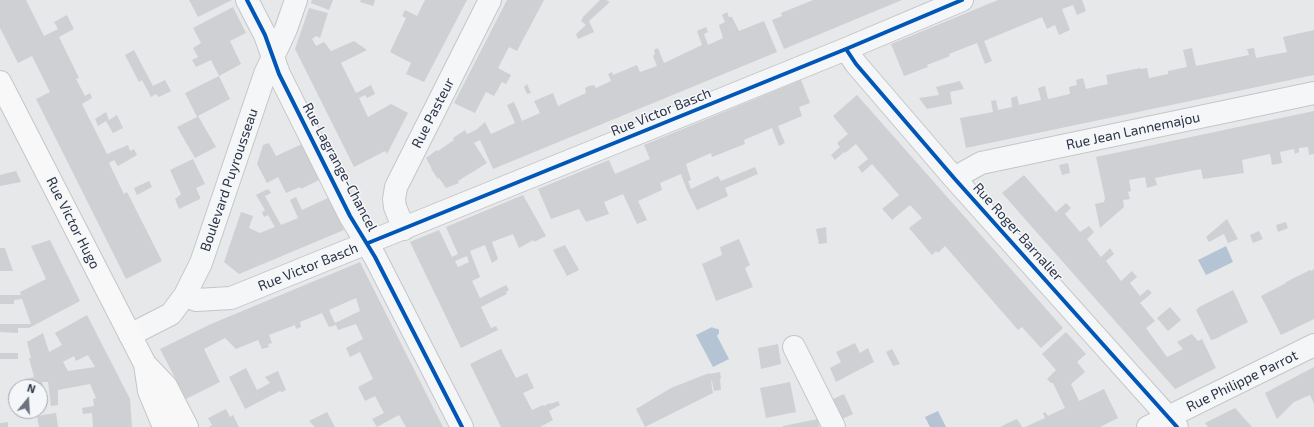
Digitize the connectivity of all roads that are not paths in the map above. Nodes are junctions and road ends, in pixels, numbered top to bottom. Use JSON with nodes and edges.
{"nodes":[{"id":1,"x":247,"y":0,"type":"edge"},
{"id":2,"x":296,"y":0,"type":"edge"},
{"id":3,"x":490,"y":0,"type":"edge"},
{"id":4,"x":962,"y":0,"type":"edge"},
{"id":5,"x":846,"y":49,"type":"junction"},
{"id":6,"x":274,"y":56,"type":"junction"},
{"id":7,"x":0,"y":82,"type":"edge"},
{"id":8,"x":1314,"y":93,"type":"edge"},
{"id":9,"x":954,"y":178,"type":"junction"},
{"id":10,"x":404,"y":229,"type":"junction"},
{"id":11,"x":368,"y":243,"type":"junction"},
{"id":12,"x":185,"y":296,"type":"junction"},
{"id":13,"x":130,"y":335,"type":"junction"},
{"id":14,"x":1314,"y":345,"type":"edge"},
{"id":15,"x":794,"y":347,"type":"dead end"},
{"id":16,"x":145,"y":364,"type":"junction"},
{"id":17,"x":1172,"y":422,"type":"edge"},
{"id":18,"x":164,"y":427,"type":"edge"},
{"id":19,"x":187,"y":427,"type":"edge"},
{"id":20,"x":462,"y":427,"type":"edge"},
{"id":21,"x":834,"y":427,"type":"edge"},
{"id":22,"x":1148,"y":427,"type":"edge"}],
"edges":[{"from":1,"to":6,"type":"street","name":"Rue Lagrange-Chancel"},
{"from":2,"to":6,"type":"street","name":"Boulevard Puyrousseau"},
{"from":3,"to":10,"type":"street","name":"Rue Pasteur"},
{"from":4,"to":5,"type":"street","name":"Rue Victor Basch"},
{"from":5,"to":9,"type":"street","name":"Rue Roger Barnalier"},
{"from":5,"to":10,"type":"street","name":"Rue Victor Basch"},
{"from":6,"to":11,"type":"street","name":"Rue Lagrange-Chancel"},
{"from":6,"to":12,"type":"street","name":"Boulevard Puyrousseau"},
{"from":7,"to":13,"type":"main road","name":"Rue Victor Hugo"},
{"from":8,"to":9,"type":"street","name":"Rue Jean Lannemajou"},
{"from":9,"to":17,"type":"street","name":"Rue Roger Barnalier"},
{"from":10,"to":11,"type":"street","name":"Rue Victor Basch"},
{"from":11,"to":12,"type":"street","name":"Rue Victor Basch"},
{"from":11,"to":20,"type":"street","name":"Rue Lagrange-Chancel"},
{"from":12,"to":13,"type":"street","name":"Boulevard Puyrousseau"},
{"from":13,"to":16,"type":"main road","name":"Rue Victor Hugo"},
{"from":14,"to":17,"type":"street","name":"Rue Philippe Parrot"},
{"from":15,"to":21,"type":"street"},
{"from":16,"to":18,"type":"main road","name":"Rue Victor Hugo"},
{"from":16,"to":19,"type":"main road","name":"Rue Victor Hugo"},
{"from":17,"to":22,"type":"street","name":"Rue Philippe Parrot"}]}
